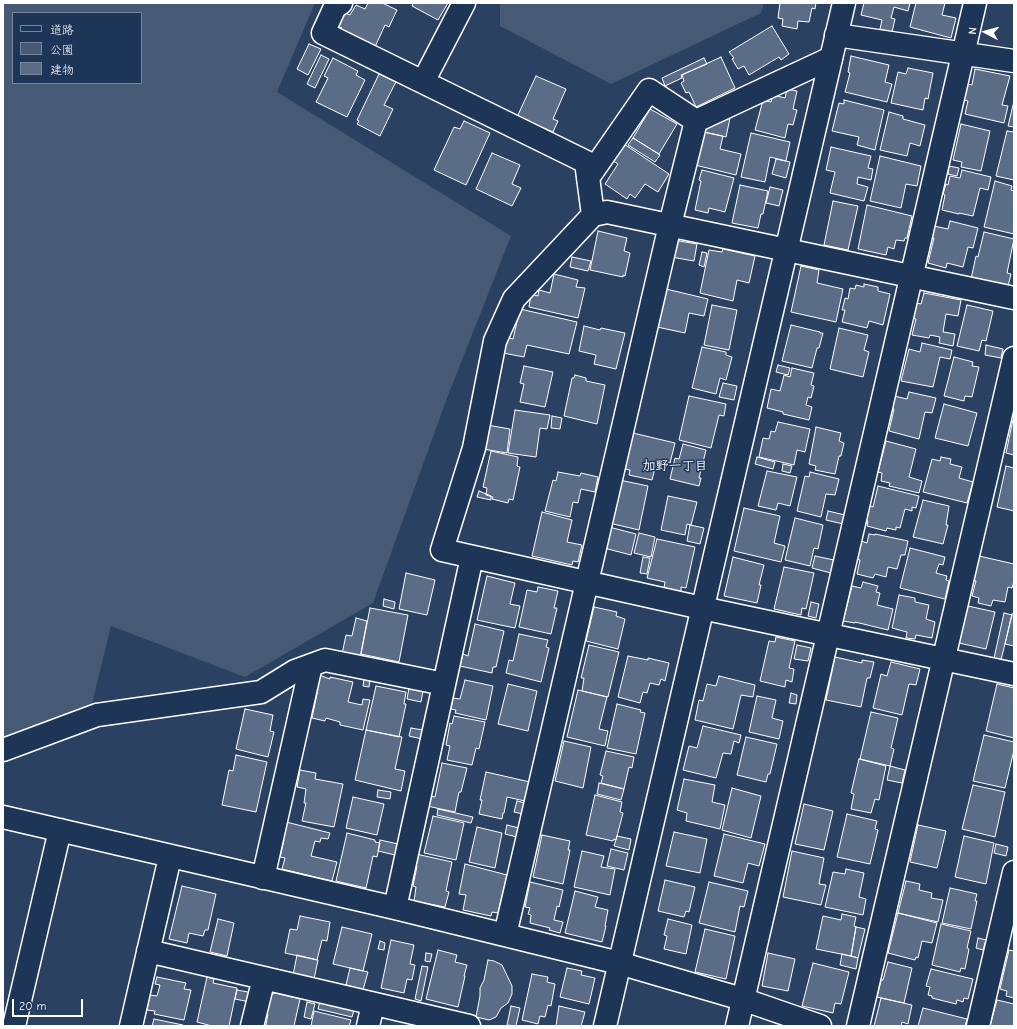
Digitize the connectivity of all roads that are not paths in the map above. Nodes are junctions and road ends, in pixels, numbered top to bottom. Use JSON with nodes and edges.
{"nodes":[{"id":1,"x":341,"y":3,"type":"edge"},
{"id":2,"x":464,"y":3,"type":"edge"},
{"id":3,"x":844,"y":3,"type":"edge"},
{"id":4,"x":974,"y":3,"type":"edge"},
{"id":5,"x":836,"y":35,"type":"junction"},
{"id":6,"x":963,"y":54,"type":"junction"},
{"id":7,"x":831,"y":58,"type":"junction"},
{"id":8,"x":1014,"y":61,"type":"edge"},
{"id":9,"x":423,"y":82,"type":"junction"},
{"id":10,"x":696,"y":121,"type":"junction"},
{"id":11,"x":588,"y":178,"type":"junction"},
{"id":12,"x":593,"y":215,"type":"junction"},
{"id":13,"x":670,"y":225,"type":"junction"},
{"id":14,"x":786,"y":250,"type":"junction"},
{"id":15,"x":911,"y":276,"type":"junction"},
{"id":16,"x":1014,"y":298,"type":"edge"},
{"id":17,"x":1014,"y":358,"type":"edge"},
{"id":18,"x":472,"y":557,"type":"junction"},
{"id":19,"x":587,"y":582,"type":"junction"},
{"id":20,"x":702,"y":608,"type":"junction"},
{"id":21,"x":828,"y":634,"type":"junction"},
{"id":22,"x":944,"y":659,"type":"junction"},
{"id":23,"x":311,"y":665,"type":"junction"},
{"id":24,"x":1014,"y":674,"type":"edge"},
{"id":25,"x":444,"y":684,"type":"junction"},
{"id":26,"x":3,"y":750,"type":"edge"},
{"id":27,"x":3,"y":817,"type":"edge"},
{"id":28,"x":60,"y":830,"type":"junction"},
{"id":29,"x":170,"y":857,"type":"junction"},
{"id":30,"x":1014,"y":872,"type":"edge"},
{"id":31,"x":263,"y":878,"type":"junction"},
{"id":32,"x":395,"y":908,"type":"junction"},
{"id":33,"x":505,"y":935,"type":"junction"},
{"id":34,"x":148,"y":951,"type":"junction"},
{"id":35,"x":619,"y":963,"type":"junction"},
{"id":36,"x":264,"y":978,"type":"junction"},
{"id":37,"x":742,"y":1000,"type":"junction"},
{"id":38,"x":373,"y":1004,"type":"junction"},
{"id":39,"x":14,"y":1026,"type":"edge"},
{"id":40,"x":131,"y":1026,"type":"edge"},
{"id":41,"x":252,"y":1026,"type":"edge"},
{"id":42,"x":368,"y":1026,"type":"edge"},
{"id":43,"x":469,"y":1026,"type":"edge"},
{"id":44,"x":605,"y":1026,"type":"edge"},
{"id":45,"x":737,"y":1026,"type":"edge"},
{"id":46,"x":820,"y":1026,"type":"edge"},
{"id":47,"x":858,"y":1026,"type":"edge"},
{"id":48,"x":978,"y":1026,"type":"edge"}],
"edges":[{"from":1,"to":9,"type":"street"},
{"from":2,"to":9,"type":"street"},
{"from":3,"to":5,"type":"street"},
{"from":4,"to":6,"type":"street"},
{"from":5,"to":6,"type":"street"},
{"from":5,"to":7,"type":"street"},
{"from":6,"to":8,"type":"street"},
{"from":6,"to":15,"type":"street"},
{"from":7,"to":10,"type":"street"},
{"from":7,"to":14,"type":"street"},
{"from":9,"to":11,"type":"street"},
{"from":10,"to":11,"type":"street"},
{"from":10,"to":13,"type":"street"},
{"from":11,"to":12,"type":"street"},
{"from":12,"to":13,"type":"street"},
{"from":12,"to":18,"type":"street"},
{"from":13,"to":14,"type":"street"},
{"from":13,"to":19,"type":"street"},
{"from":14,"to":15,"type":"street"},
{"from":14,"to":20,"type":"street"},
{"from":15,"to":16,"type":"street"},
{"from":15,"to":21,"type":"street"},
{"from":17,"to":22,"type":"street"},
{"from":18,"to":19,"type":"street"},
{"from":18,"to":25,"type":"street"},
{"from":19,"to":20,"type":"street"},
{"from":19,"to":33,"type":"street"},
{"from":20,"to":21,"type":"street"},
{"from":20,"to":35,"type":"street"},
{"from":21,"to":22,"type":"street"},
{"from":21,"to":37,"type":"street"},
{"from":22,"to":24,"type":"street"},
{"from":22,"to":47,"type":"street"},
{"from":23,"to":25,"type":"street"},
{"from":23,"to":26,"type":"street"},
{"from":23,"to":31,"type":"street"},
{"from":25,"to":32,"type":"street"},
{"from":27,"to":28,"type":"street"},
{"from":28,"to":29,"type":"street"},
{"from":28,"to":39,"type":"street"},
{"from":29,"to":31,"type":"street"},
{"from":29,"to":34,"type":"street"},
{"from":30,"to":48,"type":"street"},
{"from":31,"to":32,"type":"street"},
{"from":32,"to":33,"type":"street"},
{"from":33,"to":35,"type":"street"},
{"from":34,"to":36,"type":"street"},
{"from":34,"to":40,"type":"street"},
{"from":35,"to":37,"type":"street"},
{"from":35,"to":44,"type":"street"},
{"from":36,"to":38,"type":"street"},
{"from":36,"to":41,"type":"street"},
{"from":37,"to":45,"type":"street"},
{"from":37,"to":46,"type":"street"},
{"from":38,"to":42,"type":"street"},
{"from":38,"to":43,"type":"street"}]}
